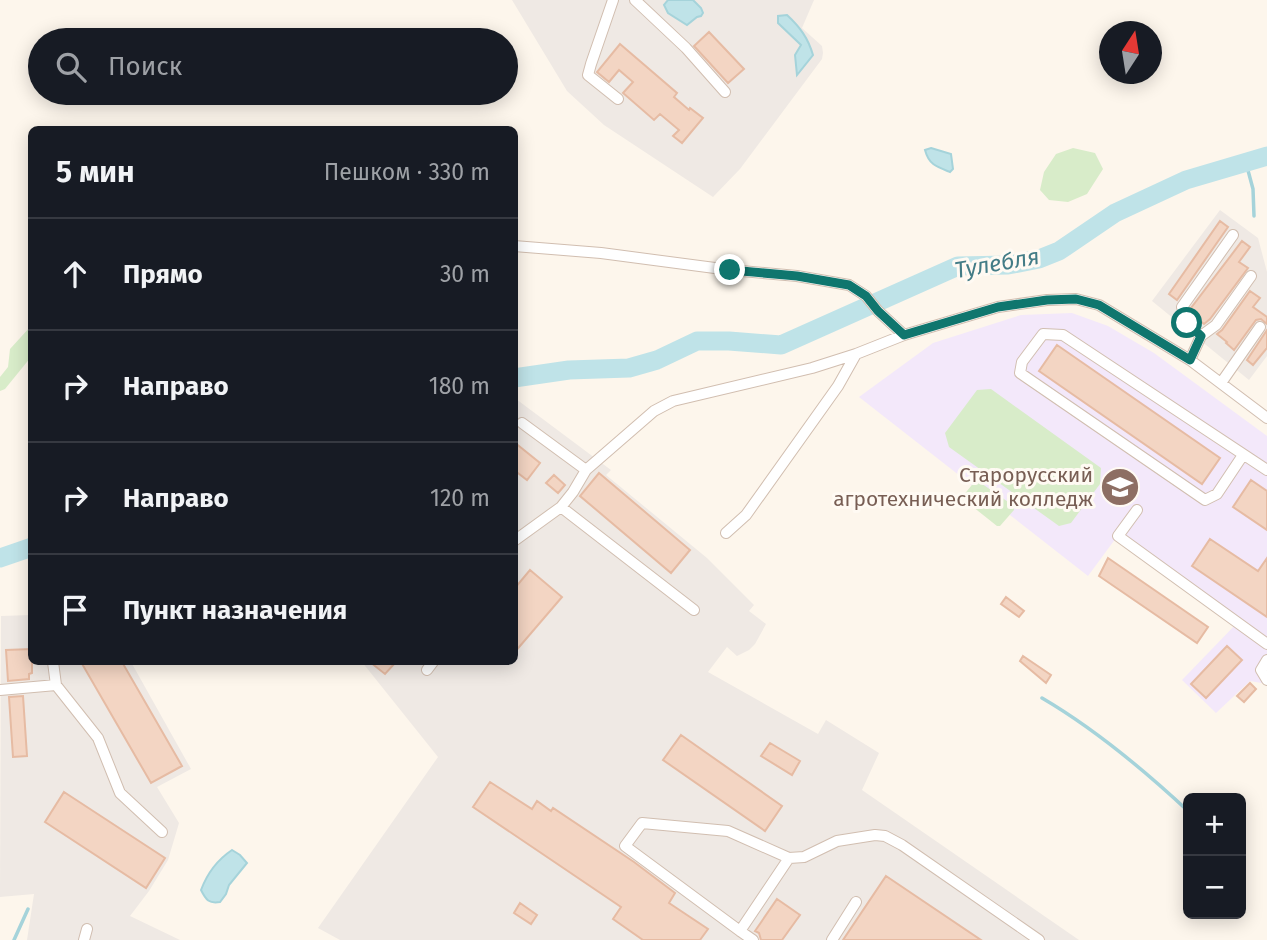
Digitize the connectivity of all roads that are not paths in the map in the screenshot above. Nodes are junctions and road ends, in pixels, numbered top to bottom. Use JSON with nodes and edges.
{"nodes":[{"id":1,"x":613,"y":0,"type":"edge"},
{"id":2,"x":635,"y":0,"type":"edge"},
{"id":3,"x":726,"y":92,"type":"dead end"},
{"id":4,"x":618,"y":99,"type":"dead end"},
{"id":5,"x":1233,"y":235,"type":"dead end"},
{"id":6,"x":518,"y":246,"type":"edge"},
{"id":7,"x":1251,"y":276,"type":"dead end"},
{"id":8,"x":1260,"y":327,"type":"dead end"},
{"id":9,"x":904,"y":335,"type":"junction"},
{"id":10,"x":1201,"y":336,"type":"junction"},
{"id":11,"x":856,"y":354,"type":"junction"},
{"id":12,"x":1190,"y":360,"type":"junction"},
{"id":13,"x":1221,"y":383,"type":"junction"},
{"id":14,"x":1267,"y":418,"type":"edge"},
{"id":15,"x":522,"y":423,"type":"dead end"},
{"id":16,"x":1243,"y":455,"type":"junction"},
{"id":17,"x":1267,"y":470,"type":"edge"},
{"id":18,"x":586,"y":471,"type":"junction"},
{"id":19,"x":561,"y":507,"type":"junction"},
{"id":20,"x":1137,"y":510,"type":"dead end"},
{"id":21,"x":726,"y":533,"type":"dead end"},
{"id":22,"x":518,"y":538,"type":"edge"},
{"id":23,"x":694,"y":610,"type":"dead end"},
{"id":24,"x":1267,"y":644,"type":"edge"},
{"id":25,"x":1267,"y":660,"type":"edge"},
{"id":26,"x":53,"y":665,"type":"edge"},
{"id":27,"x":1267,"y":680,"type":"edge"},
{"id":28,"x":56,"y":685,"type":"junction"},
{"id":29,"x":0,"y":690,"type":"edge"},
{"id":30,"x":162,"y":832,"type":"dead end"},
{"id":31,"x":789,"y":858,"type":"junction"},
{"id":32,"x":856,"y":902,"type":"dead end"},
{"id":33,"x":740,"y":931,"type":"junction"},
{"id":34,"x":753,"y":940,"type":"edge"},
{"id":35,"x":832,"y":940,"type":"edge"},
{"id":36,"x":1039,"y":940,"type":"edge"}],
"edges":[{"from":1,"to":4,"type":"street"},
{"from":2,"to":3,"type":"street"},
{"from":5,"to":10,"type":"street"},
{"from":6,"to":9,"type":"street"},
{"from":7,"to":10,"type":"street"},
{"from":8,"to":13,"type":"street"},
{"from":9,"to":11,"type":"street"},
{"from":9,"to":12,"type":"street"},
{"from":10,"to":12,"type":"street"},
{"from":11,"to":18,"type":"street"},
{"from":11,"to":21,"type":"street"},
{"from":12,"to":13,"type":"street"},
{"from":13,"to":14,"type":"street"},
{"from":15,"to":18,"type":"street"},
{"from":16,"to":16,"type":"street"},
{"from":16,"to":17,"type":"street"},
{"from":18,"to":19,"type":"street"},
{"from":19,"to":22,"type":"street"},
{"from":19,"to":23,"type":"street"},
{"from":20,"to":24,"type":"street"},
{"from":25,"to":27,"type":"street"},
{"from":26,"to":28,"type":"street"},
{"from":28,"to":29,"type":"street"},
{"from":28,"to":30,"type":"street"},
{"from":31,"to":33,"type":"street"},
{"from":31,"to":33,"type":"street"},
{"from":31,"to":36,"type":"street"},
{"from":32,"to":35,"type":"street"},
{"from":33,"to":34,"type":"street"}]}
